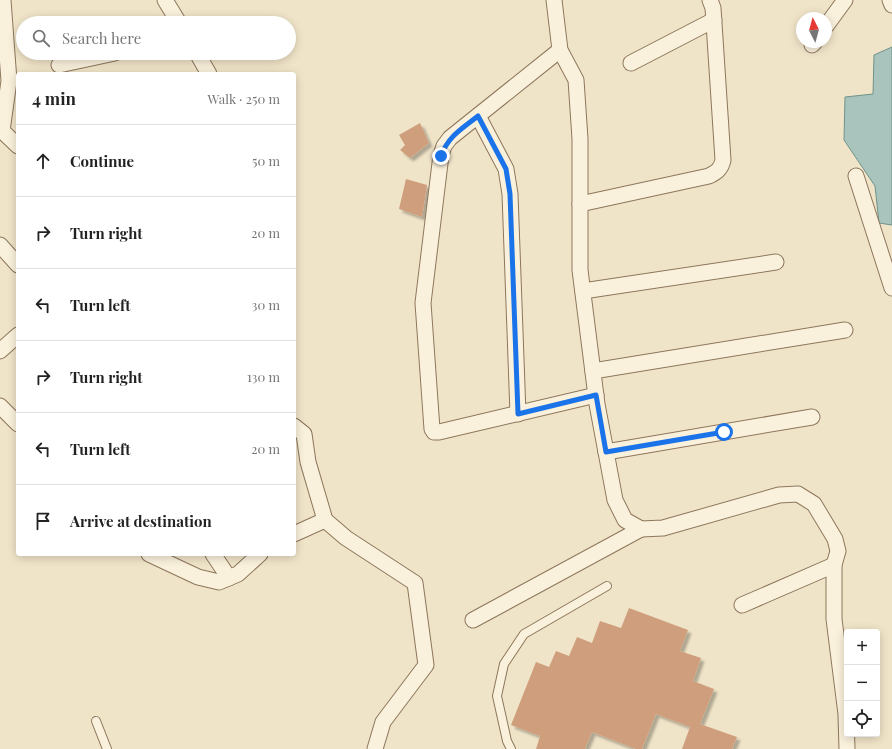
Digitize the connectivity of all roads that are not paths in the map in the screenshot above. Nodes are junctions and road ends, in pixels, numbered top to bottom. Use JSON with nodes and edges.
{"nodes":[{"id":1,"x":2,"y":0,"type":"edge"},
{"id":2,"x":166,"y":0,"type":"edge"},
{"id":3,"x":554,"y":0,"type":"edge"},
{"id":4,"x":710,"y":0,"type":"edge"},
{"id":5,"x":845,"y":0,"type":"edge"},
{"id":6,"x":890,"y":0,"type":"edge"},
{"id":7,"x":892,"y":5,"type":"edge"},
{"id":8,"x":175,"y":16,"type":"edge"},
{"id":9,"x":832,"y":18,"type":"edge"},
{"id":10,"x":714,"y":20,"type":"junction"},
{"id":11,"x":560,"y":50,"type":"junction"},
{"id":12,"x":82,"y":60,"type":"edge"},
{"id":13,"x":201,"y":60,"type":"edge"},
{"id":14,"x":630,"y":63,"type":"dead end"},
{"id":15,"x":59,"y":65,"type":"dead end"},
{"id":16,"x":208,"y":72,"type":"edge"},
{"id":17,"x":478,"y":116,"type":"junction"},
{"id":18,"x":1,"y":130,"type":"edge"},
{"id":19,"x":16,"y":144,"type":"edge"},
{"id":20,"x":856,"y":176,"type":"dead end"},
{"id":21,"x":580,"y":204,"type":"junction"},
{"id":22,"x":0,"y":245,"type":"edge"},
{"id":23,"x":776,"y":262,"type":"dead end"},
{"id":24,"x":16,"y":263,"type":"edge"},
{"id":25,"x":892,"y":288,"type":"edge"},
{"id":26,"x":583,"y":291,"type":"junction"},
{"id":27,"x":845,"y":330,"type":"dead end"},
{"id":28,"x":16,"y":337,"type":"edge"},
{"id":29,"x":0,"y":351,"type":"edge"},
{"id":30,"x":593,"y":371,"type":"junction"},
{"id":31,"x":596,"y":395,"type":"junction"},
{"id":32,"x":0,"y":406,"type":"edge"},
{"id":33,"x":518,"y":414,"type":"junction"},
{"id":34,"x":812,"y":417,"type":"dead end"},
{"id":35,"x":16,"y":422,"type":"edge"},
{"id":36,"x":296,"y":428,"type":"edge"},
{"id":37,"x":606,"y":452,"type":"junction"},
{"id":38,"x":326,"y":520,"type":"junction"},
{"id":39,"x":641,"y":529,"type":"junction"},
{"id":40,"x":296,"y":533,"type":"edge"},
{"id":41,"x":153,"y":556,"type":"edge"},
{"id":42,"x":214,"y":556,"type":"edge"},
{"id":43,"x":258,"y":556,"type":"edge"},
{"id":44,"x":834,"y":566,"type":"junction"},
{"id":45,"x":228,"y":578,"type":"junction"},
{"id":46,"x":606,"y":586,"type":"dead end"},
{"id":47,"x":742,"y":605,"type":"dead end"},
{"id":48,"x":473,"y":620,"type":"dead end"},
{"id":49,"x":96,"y":722,"type":"dead end"},
{"id":50,"x":107,"y":749,"type":"edge"},
{"id":51,"x":375,"y":749,"type":"edge"},
{"id":52,"x":511,"y":749,"type":"edge"},
{"id":53,"x":847,"y":749,"type":"edge"}],
"edges":[{"from":1,"to":18,"type":"street"},
{"from":2,"to":8,"type":"street"},
{"from":3,"to":11,"type":"street"},
{"from":4,"to":10,"type":"street"},
{"from":5,"to":9,"type":"street"},
{"from":6,"to":7,"type":"street"},
{"from":10,"to":14,"type":"street"},
{"from":10,"to":21,"type":"street"},
{"from":11,"to":17,"type":"street"},
{"from":11,"to":21,"type":"street"},
{"from":12,"to":15,"type":"street"},
{"from":13,"to":16,"type":"street"},
{"from":17,"to":33,"type":"street"},
{"from":17,"to":33,"type":"street"},
{"from":18,"to":19,"type":"street"},
{"from":20,"to":25,"type":"street"},
{"from":21,"to":26,"type":"street"},
{"from":22,"to":24,"type":"street"},
{"from":23,"to":26,"type":"street"},
{"from":26,"to":30,"type":"street"},
{"from":27,"to":30,"type":"street"},
{"from":28,"to":29,"type":"street"},
{"from":30,"to":31,"type":"street"},
{"from":31,"to":33,"type":"street"},
{"from":31,"to":37,"type":"street"},
{"from":32,"to":35,"type":"street"},
{"from":34,"to":37,"type":"street"},
{"from":36,"to":38,"type":"street"},
{"from":37,"to":39,"type":"street"},
{"from":38,"to":40,"type":"street"},
{"from":38,"to":51,"type":"street"},
{"from":39,"to":44,"type":"street"},
{"from":39,"to":48,"type":"street"},
{"from":41,"to":45,"type":"street"},
{"from":42,"to":45,"type":"street"},
{"from":43,"to":45,"type":"street"},
{"from":44,"to":47,"type":"street"},
{"from":44,"to":53,"type":"street"},
{"from":46,"to":52,"type":"lane"},
{"from":49,"to":50,"type":"lane"}]}
